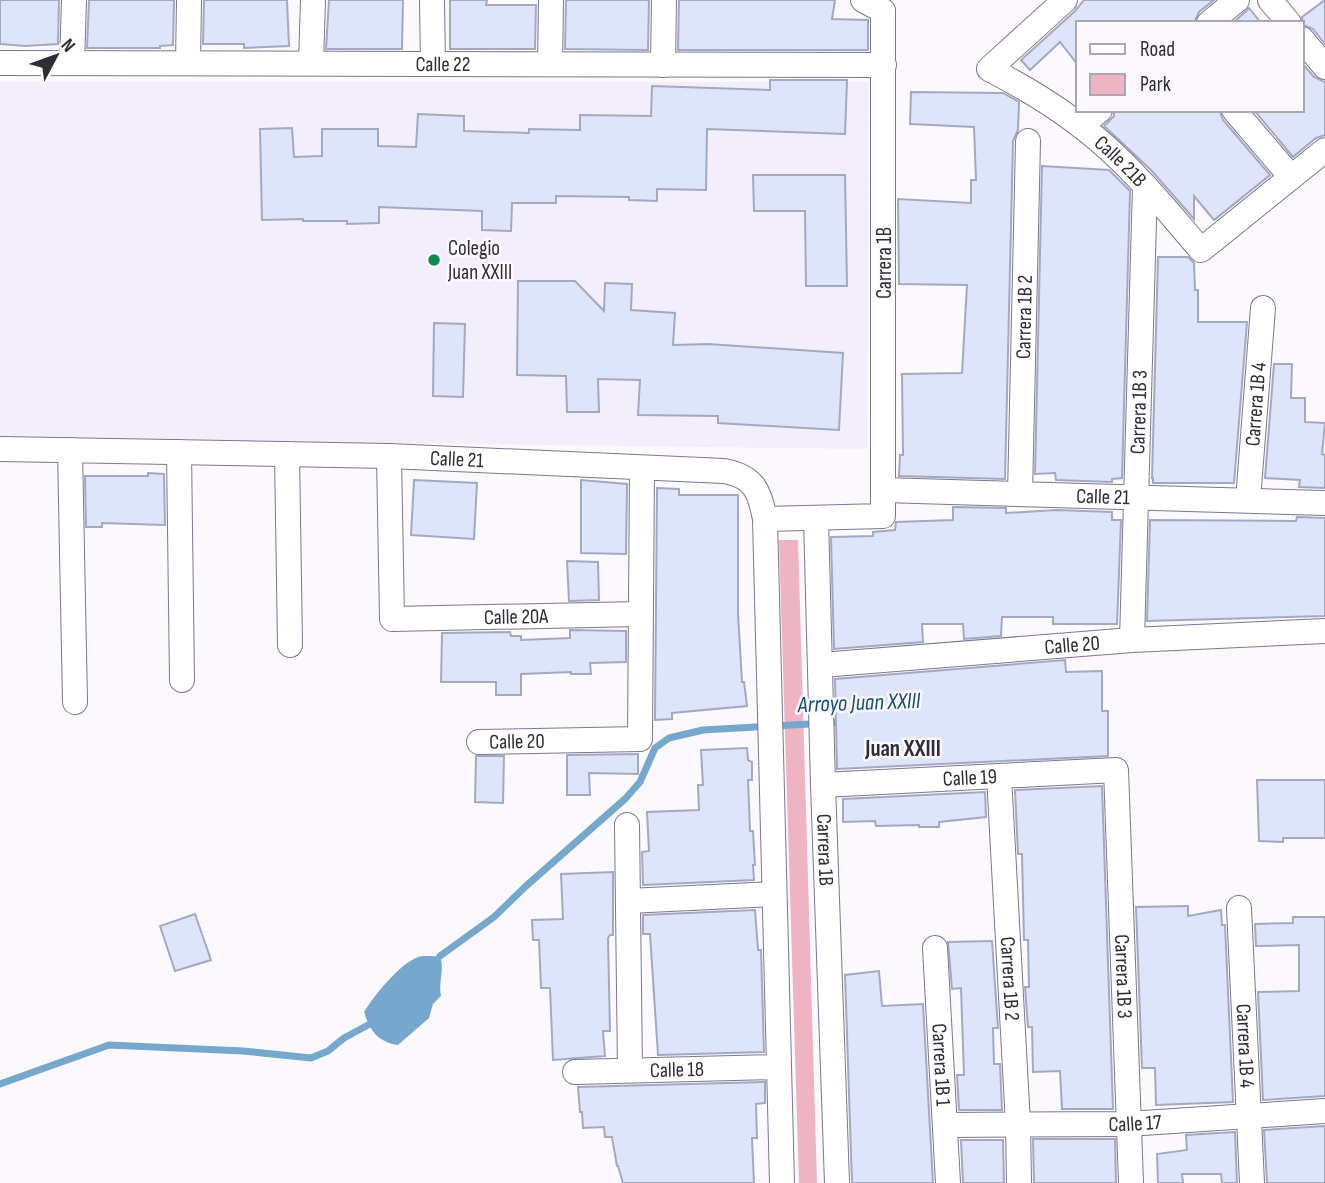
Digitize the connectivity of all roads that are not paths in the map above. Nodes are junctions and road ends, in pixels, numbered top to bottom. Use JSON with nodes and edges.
{"nodes":[{"id":1,"x":74,"y":0,"type":"edge"},
{"id":2,"x":189,"y":0,"type":"edge"},
{"id":3,"x":313,"y":0,"type":"edge"},
{"id":4,"x":432,"y":0,"type":"edge"},
{"id":5,"x":551,"y":0,"type":"edge"},
{"id":6,"x":664,"y":0,"type":"edge"},
{"id":7,"x":1065,"y":0,"type":"edge"},
{"id":8,"x":1237,"y":0,"type":"edge"},
{"id":9,"x":1270,"y":0,"type":"edge"},
{"id":10,"x":881,"y":4,"type":"edge"},
{"id":11,"x":1211,"y":21,"type":"edge"},
{"id":12,"x":1287,"y":21,"type":"edge"},
{"id":13,"x":1304,"y":41,"type":"edge"},
{"id":14,"x":0,"y":63,"type":"edge"},
{"id":15,"x":72,"y":63,"type":"junction"},
{"id":16,"x":188,"y":63,"type":"junction"},
{"id":17,"x":311,"y":64,"type":"junction"},
{"id":18,"x":433,"y":64,"type":"junction"},
{"id":19,"x":550,"y":64,"type":"junction"},
{"id":20,"x":663,"y":65,"type":"junction"},
{"id":21,"x":884,"y":65,"type":"junction"},
{"id":22,"x":1325,"y":67,"type":"edge"},
{"id":23,"x":1098,"y":112,"type":"edge"},
{"id":24,"x":1236,"y":112,"type":"edge"},
{"id":25,"x":1081,"y":126,"type":"junction"},
{"id":26,"x":1028,"y":141,"type":"dead end"},
{"id":27,"x":1325,"y":150,"type":"edge"},
{"id":28,"x":1291,"y":177,"type":"junction"},
{"id":29,"x":1145,"y":186,"type":"junction"},
{"id":30,"x":1264,"y":308,"type":"dead end"},
{"id":31,"x":0,"y":449,"type":"edge"},
{"id":32,"x":70,"y":450,"type":"junction"},
{"id":33,"x":179,"y":452,"type":"junction"},
{"id":34,"x":286,"y":454,"type":"junction"},
{"id":35,"x":388,"y":456,"type":"junction"},
{"id":36,"x":642,"y":468,"type":"junction"},
{"id":37,"x":883,"y":490,"type":"junction"},
{"id":38,"x":1020,"y":494,"type":"junction"},
{"id":39,"x":1136,"y":497,"type":"junction"},
{"id":40,"x":1248,"y":500,"type":"junction"},
{"id":41,"x":1325,"y":503,"type":"edge"},
{"id":42,"x":816,"y":518,"type":"junction"},
{"id":43,"x":765,"y":519,"type":"junction"},
{"id":44,"x":640,"y":614,"type":"junction"},
{"id":45,"x":1325,"y":631,"type":"edge"},
{"id":46,"x":1132,"y":640,"type":"junction"},
{"id":47,"x":290,"y":645,"type":"dead end"},
{"id":48,"x":821,"y":665,"type":"junction"},
{"id":49,"x":183,"y":680,"type":"dead end"},
{"id":50,"x":75,"y":702,"type":"dead end"},
{"id":51,"x":479,"y":742,"type":"dead end"},
{"id":52,"x":1116,"y":770,"type":"joint"},
{"id":53,"x":999,"y":776,"type":"junction"},
{"id":54,"x":823,"y":785,"type":"junction"},
{"id":55,"x":627,"y":825,"type":"dead end"},
{"id":56,"x":774,"y":894,"type":"junction"},
{"id":57,"x":628,"y":901,"type":"junction"},
{"id":58,"x":1239,"y":908,"type":"dead end"},
{"id":59,"x":935,"y":948,"type":"dead end"},
{"id":60,"x":779,"y":1067,"type":"junction"},
{"id":61,"x":630,"y":1070,"type":"junction"},
{"id":62,"x":575,"y":1072,"type":"dead end"},
{"id":63,"x":1325,"y":1111,"type":"edge"},
{"id":64,"x":1247,"y":1115,"type":"junction"},
{"id":65,"x":1018,"y":1124,"type":"junction"},
{"id":66,"x":1128,"y":1124,"type":"junction"},
{"id":67,"x":946,"y":1125,"type":"junction"},
{"id":68,"x":782,"y":1183,"type":"edge"},
{"id":69,"x":837,"y":1183,"type":"edge"},
{"id":70,"x":948,"y":1183,"type":"edge"},
{"id":71,"x":1019,"y":1183,"type":"edge"},
{"id":72,"x":1131,"y":1183,"type":"edge"},
{"id":73,"x":1252,"y":1183,"type":"edge"}],
"edges":[{"from":1,"to":15,"type":"street"},
{"from":2,"to":16,"type":"street"},
{"from":3,"to":17,"type":"street"},
{"from":4,"to":18,"type":"street"},
{"from":5,"to":19,"type":"street"},
{"from":6,"to":20,"type":"street"},
{"from":7,"to":25,"type":"street","name":"Calle 21B"},
{"from":8,"to":11,"type":"street"},
{"from":9,"to":12,"type":"street"},
{"from":10,"to":21,"type":"street","name":"Carrera 1B"},
{"from":13,"to":22,"type":"street"},
{"from":14,"to":15,"type":"street","name":"Calle 22"},
{"from":15,"to":16,"type":"street","name":"Calle 22"},
{"from":16,"to":17,"type":"street","name":"Calle 22"},
{"from":17,"to":18,"type":"street","name":"Calle 22"},
{"from":18,"to":19,"type":"street","name":"Calle 22"},
{"from":19,"to":20,"type":"street","name":"Calle 22"},
{"from":20,"to":21,"type":"street","name":"Calle 22"},
{"from":21,"to":37,"type":"street","name":"Carrera 1B"},
{"from":23,"to":25,"type":"street"},
{"from":24,"to":28,"type":"street"},
{"from":25,"to":29,"type":"street","name":"Calle 21B"},
{"from":26,"to":38,"type":"street","name":"Carrera 1B 2"},
{"from":27,"to":28,"type":"street"},
{"from":28,"to":29,"type":"street","name":"Calle 21B"},
{"from":29,"to":39,"type":"street","name":"Carrera 1B 3"},
{"from":30,"to":40,"type":"street","name":"Carrera 1B 4"},
{"from":31,"to":32,"type":"street","name":"Calle 21"},
{"from":32,"to":33,"type":"street","name":"Calle 21"},
{"from":32,"to":50,"type":"street"},
{"from":33,"to":34,"type":"street","name":"Calle 21"},
{"from":33,"to":49,"type":"street"},
{"from":34,"to":35,"type":"street","name":"Calle 21"},
{"from":34,"to":47,"type":"street"},
{"from":35,"to":36,"type":"street","name":"Calle 21"},
{"from":35,"to":44,"type":"street","name":"Calle 20A"},
{"from":36,"to":43,"type":"street","name":"Calle 21"},
{"from":36,"to":44,"type":"street"},
{"from":37,"to":38,"type":"street","name":"Calle 21"},
{"from":37,"to":42,"type":"street","name":"Carrera 1B"},
{"from":38,"to":39,"type":"street","name":"Calle 21"},
{"from":39,"to":40,"type":"street","name":"Calle 21"},
{"from":39,"to":46,"type":"street","name":"Carrera 1B 3"},
{"from":40,"to":41,"type":"street","name":"Calle 21"},
{"from":42,"to":43,"type":"street"},
{"from":42,"to":48,"type":"street","name":"Carrera 1B"},
{"from":43,"to":56,"type":"street"},
{"from":44,"to":51,"type":"street","name":"Calle 20"},
{"from":45,"to":46,"type":"street","name":"Calle 20"},
{"from":46,"to":48,"type":"street","name":"Calle 20"},
{"from":48,"to":54,"type":"street","name":"Carrera 1B"},
{"from":52,"to":53,"type":"street","name":"Calle 19"},
{"from":52,"to":66,"type":"street","name":"Carrera 1B 3"},
{"from":53,"to":54,"type":"street","name":"Calle 19"},
{"from":53,"to":65,"type":"street","name":"Carrera 1B 2"},
{"from":54,"to":69,"type":"street","name":"Carrera 1B"},
{"from":55,"to":57,"type":"street"},
{"from":56,"to":57,"type":"street"},
{"from":56,"to":60,"type":"street"},
{"from":57,"to":61,"type":"street"},
{"from":58,"to":64,"type":"street","name":"Carrera 1B 4"},
{"from":59,"to":67,"type":"street","name":"Carrera 1B 1"},
{"from":60,"to":61,"type":"street","name":"Calle 18"},
{"from":60,"to":68,"type":"street"},
{"from":61,"to":62,"type":"street","name":"Calle 18"},
{"from":63,"to":64,"type":"street","name":"Calle 17"},
{"from":64,"to":66,"type":"street","name":"Calle 17"},
{"from":64,"to":73,"type":"street","name":"Carrera 1B 4"},
{"from":65,"to":66,"type":"street","name":"Calle 17"},
{"from":65,"to":67,"type":"street","name":"Calle 17"},
{"from":65,"to":71,"type":"street","name":"Carrera 1B 2"},
{"from":66,"to":72,"type":"street","name":"Carrera 1B 3"},
{"from":67,"to":70,"type":"street","name":"Carrera 1B 1"}]}
